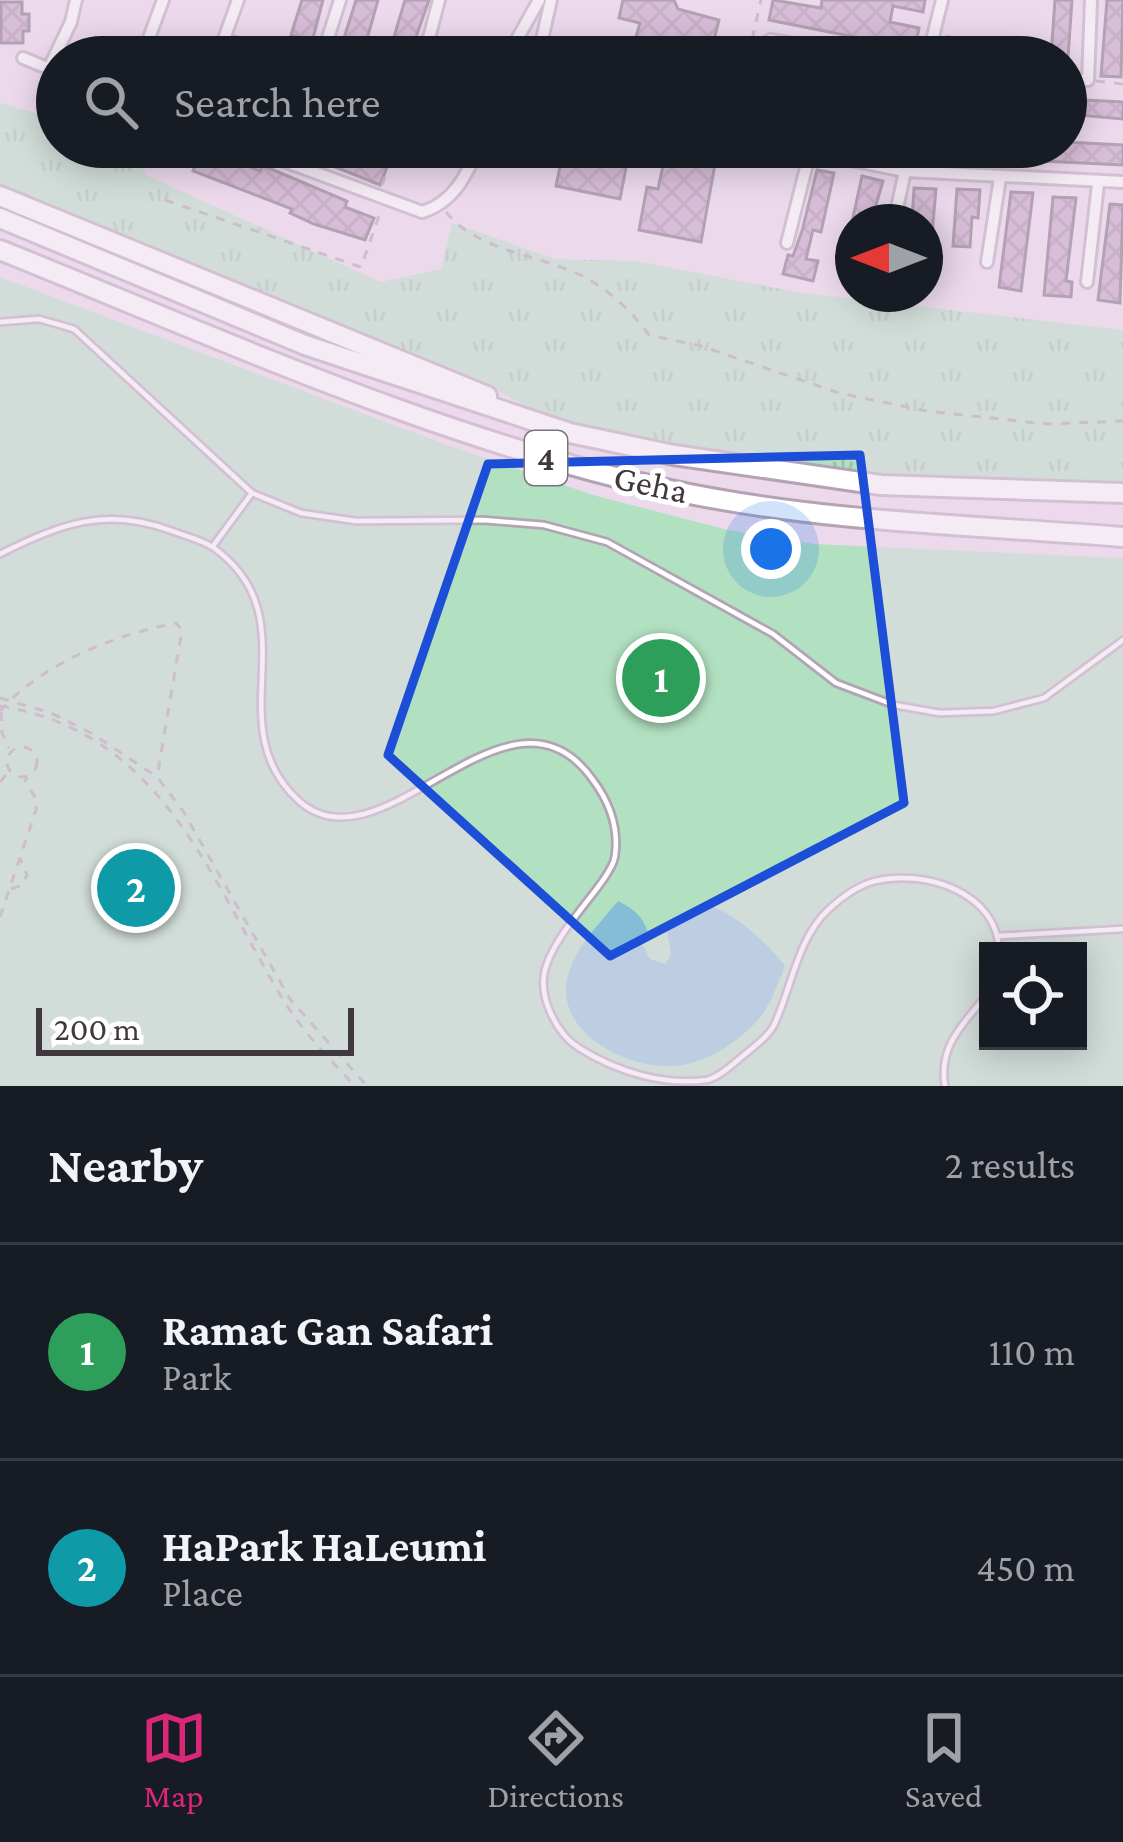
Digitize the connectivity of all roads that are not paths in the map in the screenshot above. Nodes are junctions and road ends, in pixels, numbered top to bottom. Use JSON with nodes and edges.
{"nodes":[{"id":1,"x":76,"y":0,"type":"edge"},
{"id":2,"x":163,"y":0,"type":"edge"},
{"id":3,"x":238,"y":0,"type":"edge"},
{"id":4,"x":340,"y":0,"type":"edge"},
{"id":5,"x":439,"y":0,"type":"edge"},
{"id":6,"x":942,"y":0,"type":"edge"},
{"id":7,"x":1091,"y":0,"type":"edge"},
{"id":8,"x":547,"y":1,"type":"edge"},
{"id":9,"x":66,"y":36,"type":"edge"},
{"id":10,"x":150,"y":36,"type":"edge"},
{"id":11,"x":225,"y":36,"type":"edge"},
{"id":12,"x":329,"y":36,"type":"edge"},
{"id":13,"x":430,"y":36,"type":"edge"},
{"id":14,"x":521,"y":36,"type":"edge"},
{"id":15,"x":541,"y":36,"type":"edge"},
{"id":16,"x":933,"y":36,"type":"edge"},
{"id":17,"x":22,"y":58,"type":"dead end"},
{"id":18,"x":36,"y":63,"type":"edge"},
{"id":19,"x":1087,"y":80,"type":"edge"},
{"id":20,"x":303,"y":168,"type":"edge"},
{"id":21,"x":469,"y":168,"type":"edge"},
{"id":22,"x":806,"y":168,"type":"edge"},
{"id":23,"x":890,"y":168,"type":"edge"},
{"id":24,"x":905,"y":171,"type":"junction"},
{"id":25,"x":1000,"y":178,"type":"junction"},
{"id":26,"x":1123,"y":182,"type":"edge"},
{"id":27,"x":1098,"y":184,"type":"junction"},
{"id":28,"x":0,"y":196,"type":"edge"},
{"id":29,"x":898,"y":204,"type":"edge"},
{"id":30,"x":0,"y":218,"type":"edge"},
{"id":31,"x":787,"y":243,"type":"dead end"},
{"id":32,"x":0,"y":250,"type":"edge"},
{"id":33,"x":987,"y":262,"type":"dead end"},
{"id":34,"x":1087,"y":282,"type":"dead end"},
{"id":35,"x":0,"y":322,"type":"edge"},
{"id":36,"x":528,"y":419,"type":"junction"},
{"id":37,"x":252,"y":493,"type":"junction"},
{"id":38,"x":1123,"y":493,"type":"edge"},
{"id":39,"x":1123,"y":537,"type":"edge"},
{"id":40,"x":212,"y":547,"type":"junction"},
{"id":41,"x":0,"y":554,"type":"edge"},
{"id":42,"x":1123,"y":640,"type":"edge"},
{"id":43,"x":1123,"y":929,"type":"edge"},
{"id":44,"x":998,"y":936,"type":"junction"},
{"id":45,"x":998,"y":942,"type":"edge"},
{"id":46,"x":979,"y":1003,"type":"edge"},
{"id":47,"x":945,"y":1086,"type":"edge"}],
"edges":[{"from":1,"to":9,"type":"street"},
{"from":2,"to":10,"type":"street"},
{"from":3,"to":11,"type":"street"},
{"from":4,"to":12,"type":"street"},
{"from":5,"to":13,"type":"street"},
{"from":6,"to":16,"type":"street"},
{"from":7,"to":19,"type":"street"},
{"from":8,"to":14,"type":"street"},
{"from":8,"to":15,"type":"street"},
{"from":17,"to":18,"type":"street"},
{"from":20,"to":21,"type":"street"},
{"from":22,"to":31,"type":"street"},
{"from":23,"to":24,"type":"street"},
{"from":24,"to":25,"type":"street"},
{"from":24,"to":29,"type":"street"},
{"from":25,"to":27,"type":"street"},
{"from":25,"to":33,"type":"street"},
{"from":26,"to":27,"type":"street"},
{"from":27,"to":34,"type":"street"},
{"from":28,"to":36,"type":"highway"},
{"from":30,"to":36,"type":"highway","name":"Geha","number":"4"},
{"from":32,"to":39,"type":"highway","name":"Geha","number":"4"},
{"from":35,"to":37,"type":"lane"},
{"from":36,"to":38,"type":"highway","name":"Geha","number":"4"},
{"from":37,"to":40,"type":"lane"},
{"from":37,"to":42,"type":"lane"},
{"from":40,"to":41,"type":"lane"},
{"from":40,"to":44,"type":"lane"},
{"from":43,"to":44,"type":"lane"},
{"from":44,"to":45,"type":"lane"},
{"from":46,"to":47,"type":"lane"}]}
